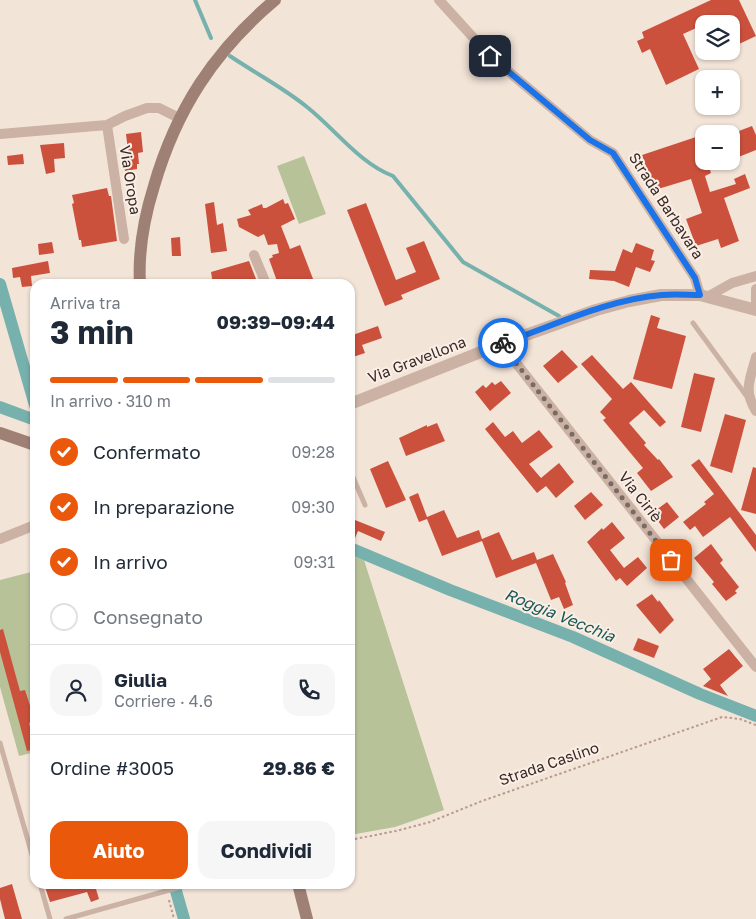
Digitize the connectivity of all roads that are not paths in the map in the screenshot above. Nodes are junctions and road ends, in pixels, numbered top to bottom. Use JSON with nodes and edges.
{"nodes":[{"id":1,"x":275,"y":0,"type":"edge"},
{"id":2,"x":441,"y":1,"type":"edge"},
{"id":3,"x":179,"y":118,"type":"junction"},
{"id":4,"x":106,"y":125,"type":"junction"},
{"id":5,"x":0,"y":134,"type":"edge"},
{"id":6,"x":124,"y":239,"type":"dead end"},
{"id":7,"x":254,"y":254,"type":"dead end"},
{"id":8,"x":756,"y":276,"type":"edge"},
{"id":9,"x":140,"y":279,"type":"edge"},
{"id":10,"x":264,"y":279,"type":"edge"},
{"id":11,"x":756,"y":289,"type":"edge"},
{"id":12,"x":704,"y":296,"type":"junction"},
{"id":13,"x":756,"y":303,"type":"edge"},
{"id":14,"x":756,"y":310,"type":"edge"},
{"id":15,"x":693,"y":322,"type":"dead end"},
{"id":16,"x":501,"y":344,"type":"junction"},
{"id":17,"x":756,"y":357,"type":"edge"},
{"id":18,"x":748,"y":399,"type":"junction"},
{"id":19,"x":355,"y":402,"type":"edge"},
{"id":20,"x":756,"y":411,"type":"edge"},
{"id":21,"x":0,"y":433,"type":"edge"},
{"id":22,"x":30,"y":444,"type":"edge"},
{"id":23,"x":355,"y":482,"type":"edge"},
{"id":24,"x":365,"y":505,"type":"dead end"},
{"id":25,"x":30,"y":527,"type":"edge"},
{"id":26,"x":0,"y":538,"type":"edge"},
{"id":27,"x":756,"y":667,"type":"edge"},
{"id":28,"x":0,"y":743,"type":"edge"},
{"id":29,"x":30,"y":848,"type":"edge"},
{"id":30,"x":41,"y":889,"type":"edge"},
{"id":31,"x":174,"y":889,"type":"edge"},
{"id":32,"x":299,"y":889,"type":"edge"},
{"id":33,"x":50,"y":919,"type":"edge"},
{"id":34,"x":66,"y":919,"type":"edge"},
{"id":35,"x":307,"y":919,"type":"edge"}],
"edges":[{"from":1,"to":3,"type":"main road"},
{"from":2,"to":12,"type":"street","name":"Strada Barbavara"},
{"from":3,"to":4,"type":"street"},
{"from":3,"to":9,"type":"main road"},
{"from":4,"to":5,"type":"street"},
{"from":4,"to":6,"type":"street","name":"Via Oropa"},
{"from":7,"to":10,"type":"street"},
{"from":8,"to":12,"type":"street"},
{"from":11,"to":13,"type":"street"},
{"from":12,"to":14,"type":"street","name":"Via Gravellona"},
{"from":12,"to":16,"type":"street","name":"Via Gravellona"},
{"from":15,"to":18,"type":"lane"},
{"from":16,"to":19,"type":"street","name":"Via Gravellona"},
{"from":16,"to":27,"type":"street","name":"Via Ciriè"},
{"from":17,"to":18,"type":"street"},
{"from":18,"to":20,"type":"street"},
{"from":21,"to":22,"type":"main road"},
{"from":23,"to":24,"type":"lane"},
{"from":25,"to":26,"type":"street"},
{"from":28,"to":29,"type":"lane"},
{"from":30,"to":33,"type":"lane"},
{"from":31,"to":34,"type":"lane"},
{"from":32,"to":35,"type":"main road"}]}
